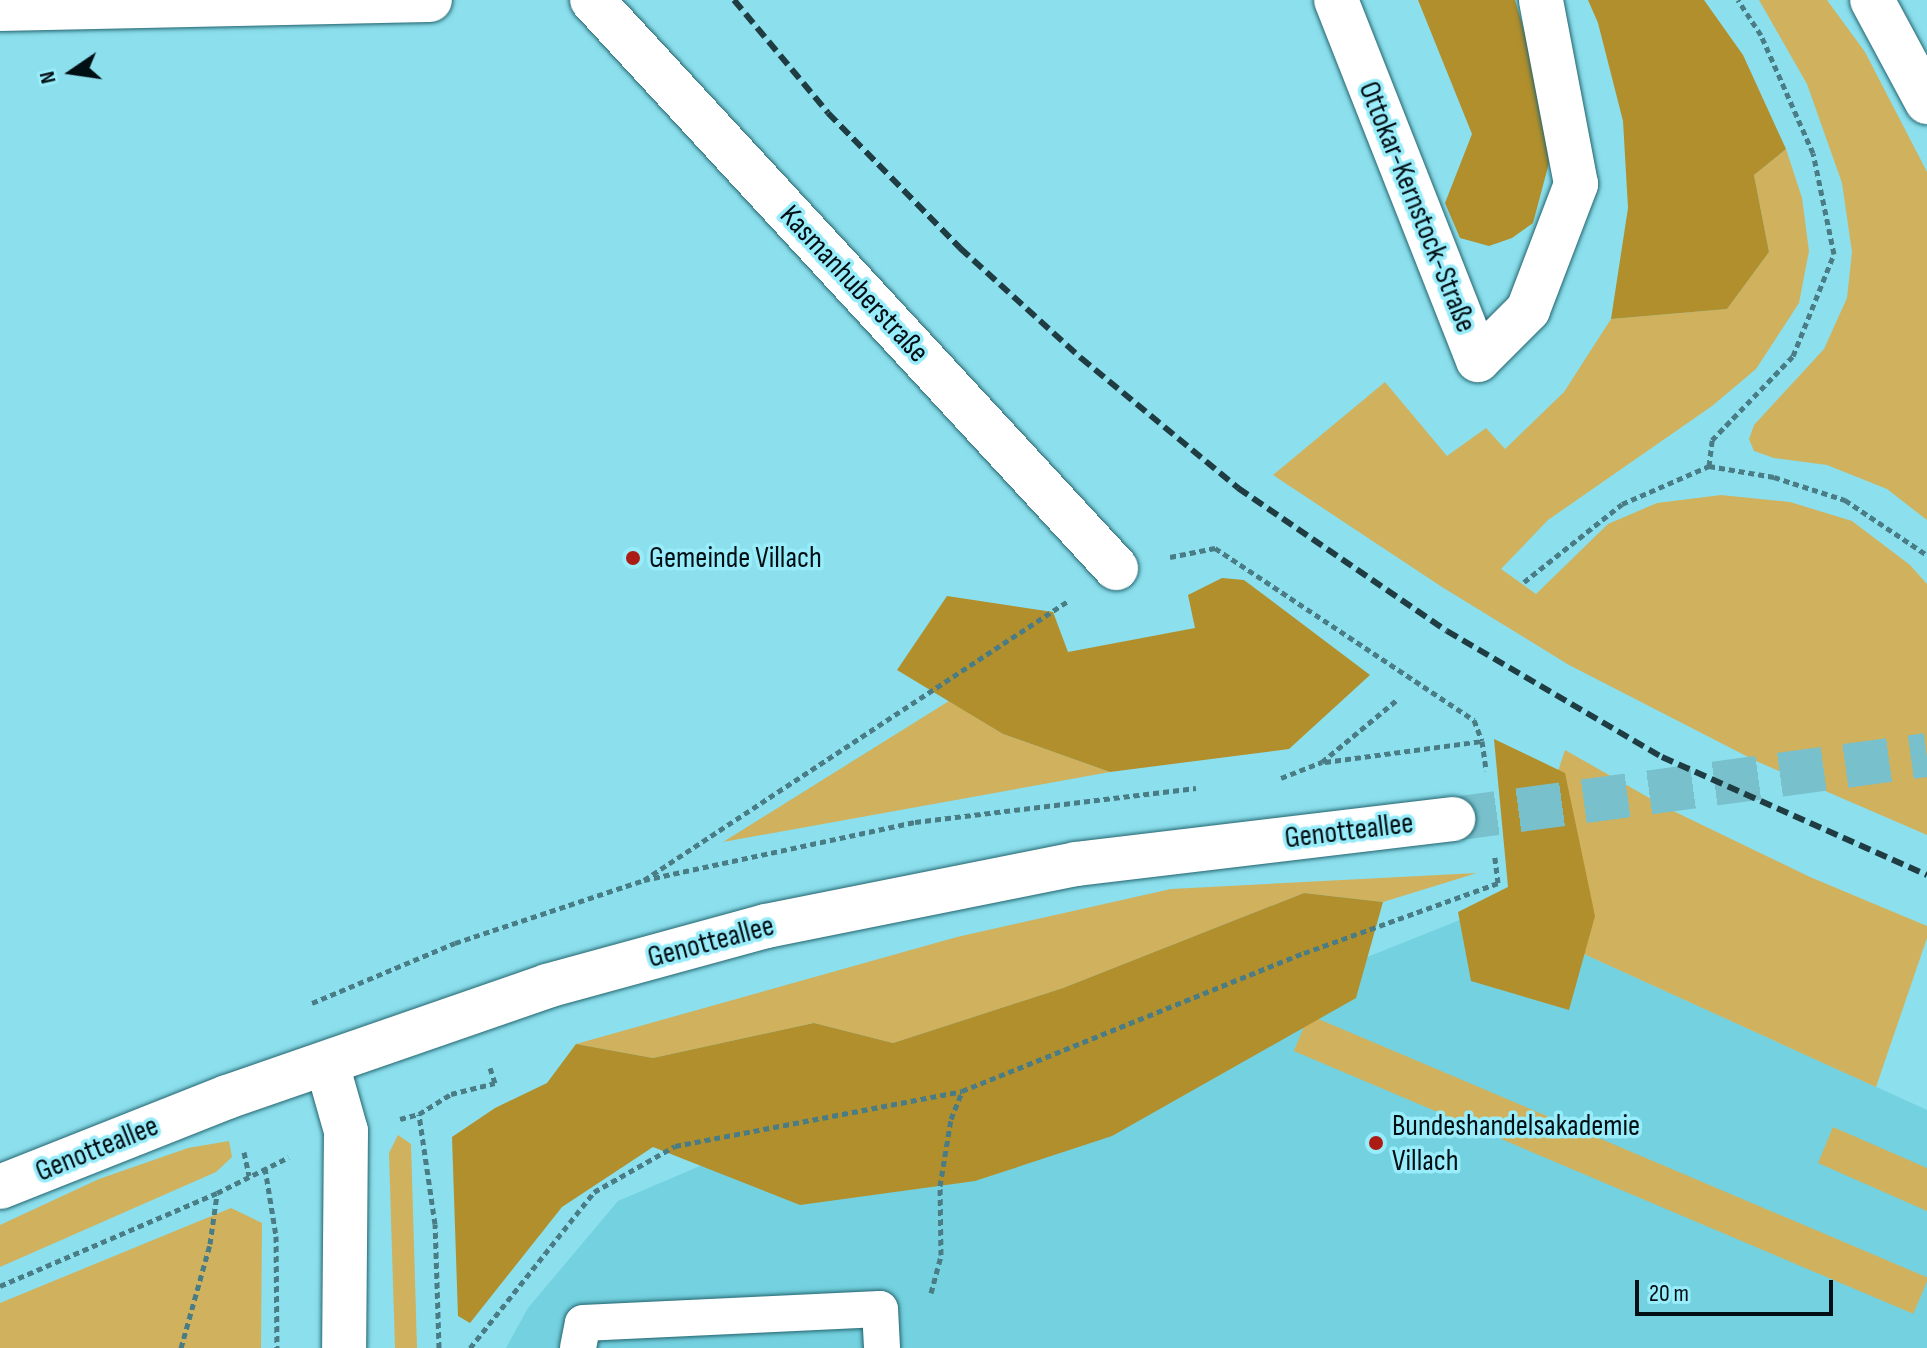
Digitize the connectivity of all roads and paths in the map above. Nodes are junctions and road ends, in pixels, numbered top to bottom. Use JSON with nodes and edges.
{"nodes":[{"id":1,"x":430,"y":0,"type":"edge"},
{"id":2,"x":592,"y":0,"type":"edge"},
{"id":3,"x":1336,"y":0,"type":"edge"},
{"id":4,"x":1541,"y":0,"type":"edge"},
{"id":5,"x":1738,"y":0,"type":"edge"},
{"id":6,"x":1872,"y":0,"type":"edge"},
{"id":7,"x":0,"y":9,"type":"edge"},
{"id":8,"x":1927,"y":102,"type":"edge"},
{"id":9,"x":1709,"y":466,"type":"junction"},
{"id":10,"x":1927,"y":555,"type":"edge"},
{"id":11,"x":1116,"y":568,"type":"junction"},
{"id":12,"x":1524,"y":582,"type":"dead end"},
{"id":13,"x":1398,"y":699,"type":"dead end"},
{"id":14,"x":1482,"y":741,"type":"junction"},
{"id":15,"x":1322,"y":762,"type":"junction"},
{"id":16,"x":1486,"y":773,"type":"dead end"},
{"id":17,"x":1268,"y":780,"type":"dead end"},
{"id":18,"x":1210,"y":786,"type":"dead end"},
{"id":19,"x":1453,"y":819,"type":"tunnel mouth"},
{"id":20,"x":1495,"y":852,"type":"dead end"},
{"id":21,"x":644,"y":880,"type":"junction"},
{"id":22,"x":298,"y":1008,"type":"dead end"},
{"id":23,"x":327,"y":1064,"type":"junction"},
{"id":24,"x":491,"y":1071,"type":"dead end"},
{"id":25,"x":962,"y":1091,"type":"junction"},
{"id":26,"x":242,"y":1147,"type":"dead end"},
{"id":27,"x":249,"y":1175,"type":"junction"},
{"id":28,"x":0,"y":1187,"type":"edge"},
{"id":29,"x":217,"y":1193,"type":"junction"},
{"id":30,"x":0,"y":1286,"type":"edge"},
{"id":31,"x":928,"y":1304,"type":"dead end"},
{"id":32,"x":181,"y":1348,"type":"edge"},
{"id":33,"x":277,"y":1348,"type":"edge"},
{"id":34,"x":344,"y":1348,"type":"edge"},
{"id":35,"x":439,"y":1348,"type":"edge"},
{"id":36,"x":470,"y":1348,"type":"edge"},
{"id":37,"x":578,"y":1348,"type":"edge"},
{"id":38,"x":882,"y":1348,"type":"edge"}],
"edges":[{"from":1,"to":7,"type":"street"},
{"from":2,"to":11,"type":"street","name":"Kasmanhuberstraße"},
{"from":3,"to":4,"type":"street","name":"Ottokar-Kernstock-Straße"},
{"from":5,"to":9,"type":"path"},
{"from":6,"to":8,"type":"street"},
{"from":9,"to":10,"type":"path"},
{"from":9,"to":12,"type":"path"},
{"from":11,"to":14,"type":"path"},
{"from":11,"to":21,"type":"path"},
{"from":13,"to":15,"type":"path"},
{"from":14,"to":15,"type":"path"},
{"from":14,"to":16,"type":"path"},
{"from":15,"to":17,"type":"path"},
{"from":18,"to":21,"type":"path"},
{"from":19,"to":23,"type":"street","name":"Genotteallee"},
{"from":20,"to":25,"type":"path"},
{"from":21,"to":22,"type":"path"},
{"from":23,"to":28,"type":"street","name":"Genotteallee"},
{"from":23,"to":34,"type":"street"},
{"from":24,"to":35,"type":"path"},
{"from":25,"to":31,"type":"path"},
{"from":25,"to":36,"type":"path"},
{"from":26,"to":27,"type":"path"},
{"from":27,"to":29,"type":"path"},
{"from":27,"to":33,"type":"path"},
{"from":29,"to":30,"type":"path"},
{"from":29,"to":32,"type":"path"},
{"from":37,"to":38,"type":"lane"}]}
